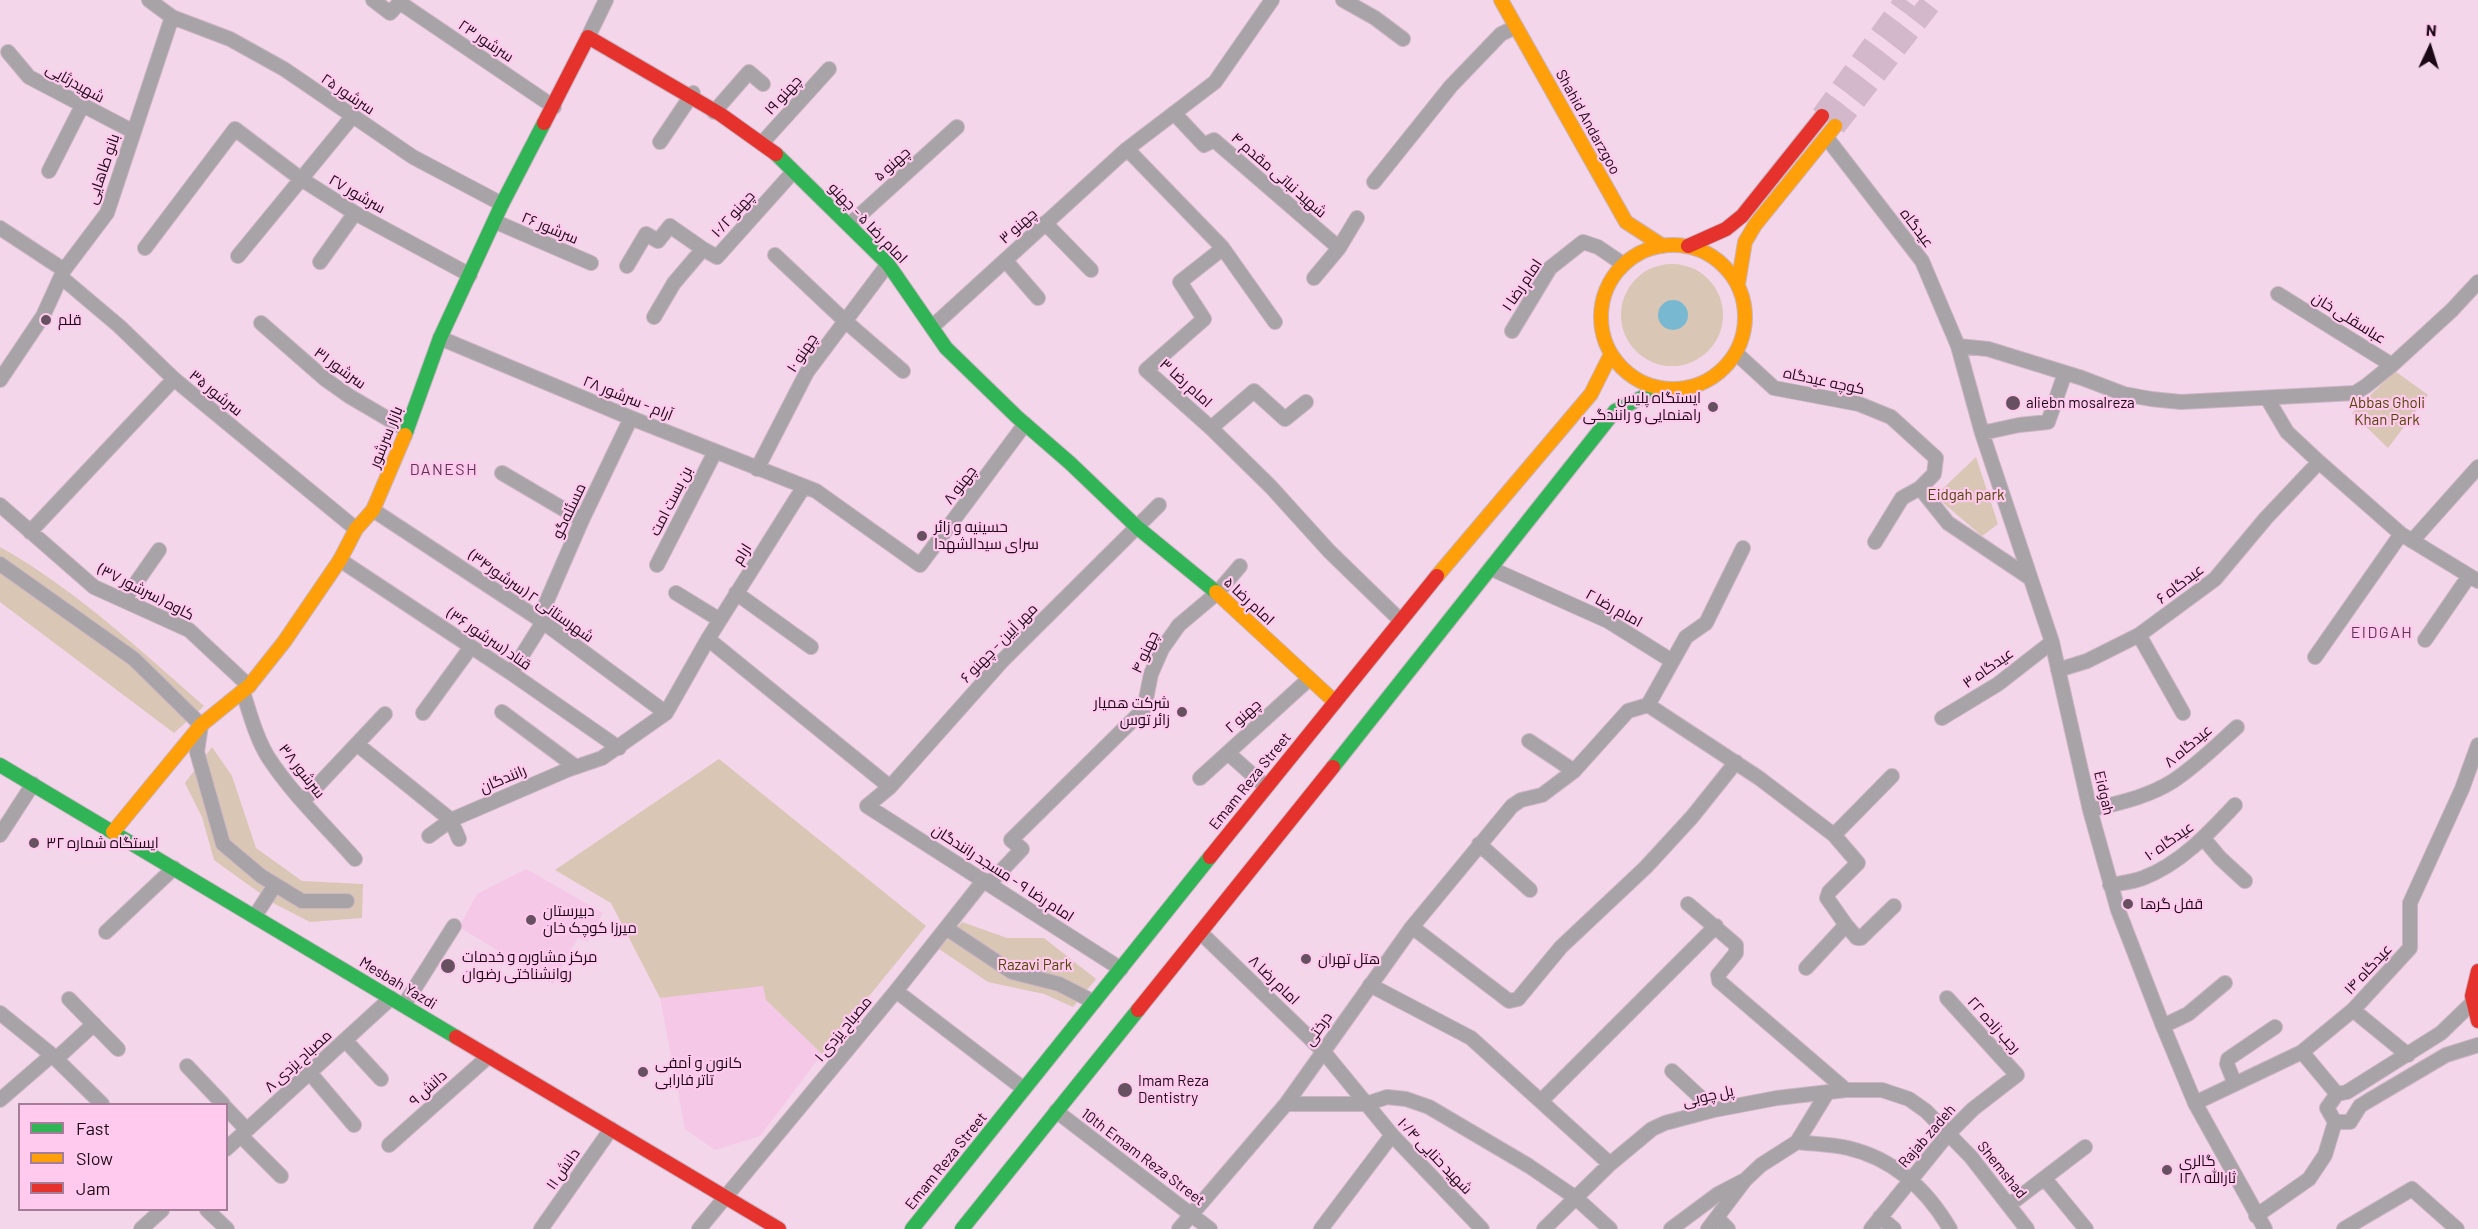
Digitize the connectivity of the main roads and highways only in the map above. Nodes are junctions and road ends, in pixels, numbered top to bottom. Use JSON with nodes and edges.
{"nodes":[{"id":1,"x":1501,"y":0,"type":"edge"},
{"id":2,"x":588,"y":37,"type":"joint"},
{"id":3,"x":1822,"y":116,"type":"tunnel mouth"},
{"id":4,"x":1835,"y":126,"type":"tunnel mouth"},
{"id":5,"x":1663,"y":246,"type":"junction"},
{"id":6,"x":1688,"y":246,"type":"junction"},
{"id":7,"x":1738,"y":284,"type":"junction"},
{"id":8,"x":1611,"y":354,"type":"junction"},
{"id":9,"x":1659,"y":388,"type":"junction"},
{"id":10,"x":1138,"y":528,"type":"joint"},
{"id":11,"x":1335,"y":702,"type":"junction"},
{"id":12,"x":0,"y":765,"type":"edge"},
{"id":13,"x":113,"y":832,"type":"junction"},
{"id":14,"x":2478,"y":971,"type":"edge"},
{"id":15,"x":2478,"y":1021,"type":"edge"},
{"id":16,"x":779,"y":1229,"type":"edge"},
{"id":17,"x":912,"y":1229,"type":"edge"},
{"id":18,"x":962,"y":1229,"type":"edge"}],
"edges":[{"from":1,"to":5,"type":"main road","name":"Shahid Andarzgoo"},
{"from":2,"to":10,"type":"main road","name":"امام رضا ۵ - چهنو"},
{"from":2,"to":13,"type":"main road","name":"بازار سرشور"},
{"from":3,"to":6,"type":"main road"},
{"from":4,"to":7,"type":"main road"},
{"from":5,"to":6,"type":"main road"},
{"from":5,"to":8,"type":"main road"},
{"from":6,"to":7,"type":"main road"},
{"from":7,"to":9,"type":"main road"},
{"from":8,"to":9,"type":"main road"},
{"from":8,"to":11,"type":"main road","name":"Emam Reza Street"},
{"from":9,"to":18,"type":"main road"},
{"from":10,"to":11,"type":"main road","name":"امام رضا ۵"},
{"from":11,"to":17,"type":"main road","name":"Emam Reza Street"},
{"from":12,"to":13,"type":"main road","name":"Mesbah Yazdi"},
{"from":13,"to":16,"type":"main road","name":"Mesbah Yazdi"},
{"from":14,"to":15,"type":"main road"}]}
